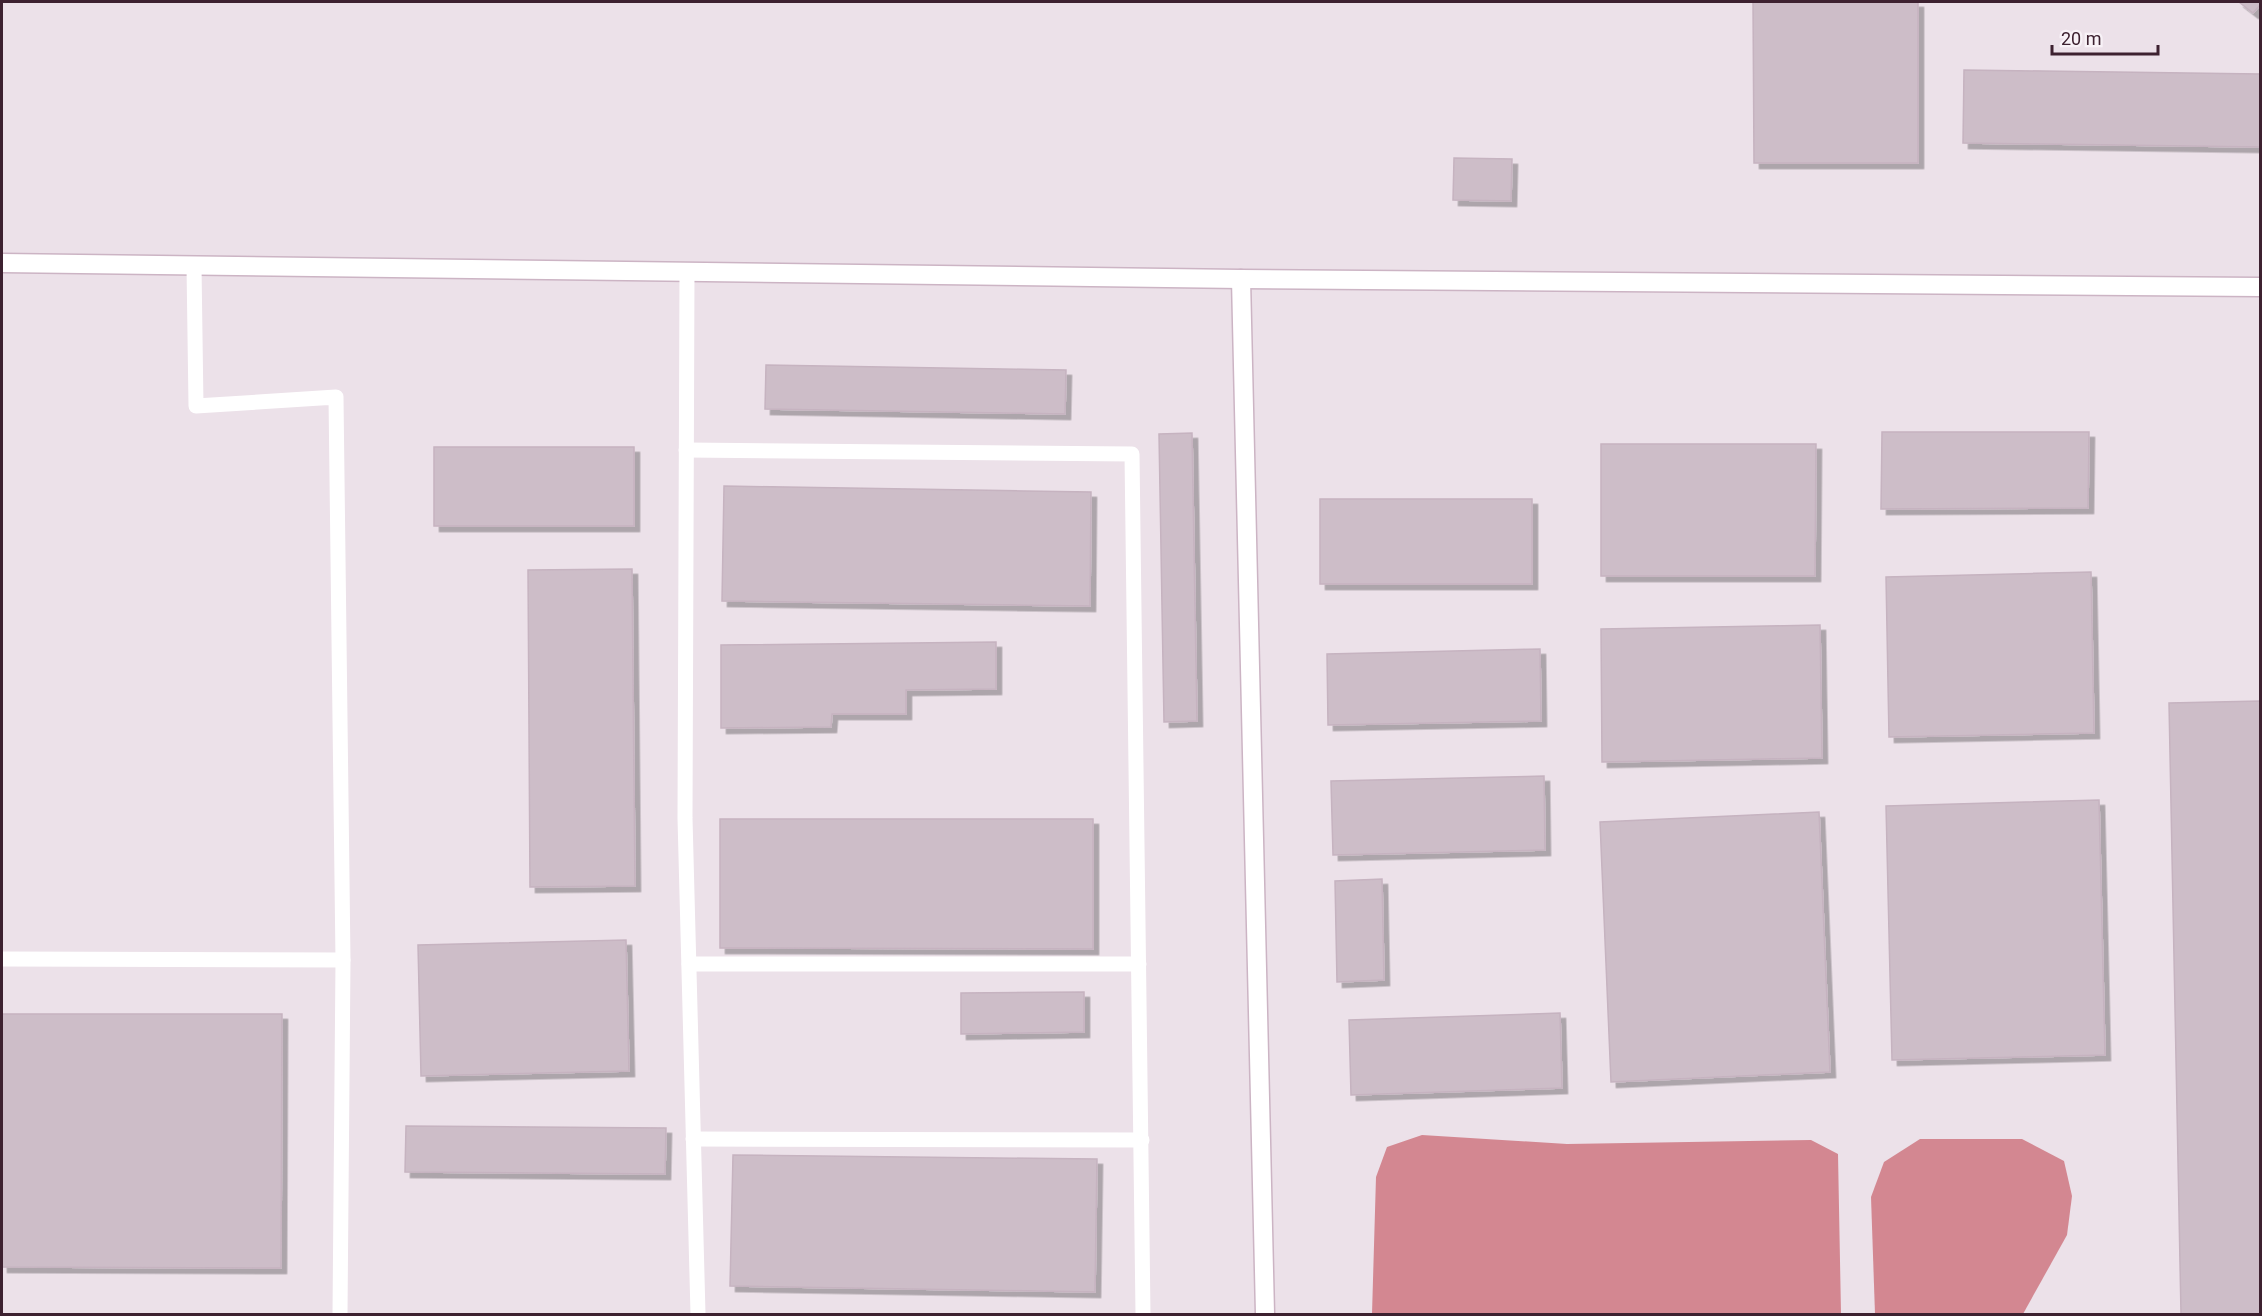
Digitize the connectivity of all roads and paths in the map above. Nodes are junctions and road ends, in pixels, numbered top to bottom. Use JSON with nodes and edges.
{"nodes":[{"id":1,"x":2,"y":263,"type":"edge"},
{"id":2,"x":194,"y":266,"type":"junction"},
{"id":3,"x":687,"y":272,"type":"junction"},
{"id":4,"x":1241,"y":279,"type":"junction"},
{"id":5,"x":2260,"y":287,"type":"edge"},
{"id":6,"x":686,"y":450,"type":"junction"},
{"id":7,"x":2,"y":960,"type":"edge"},
{"id":8,"x":344,"y":960,"type":"junction"},
{"id":9,"x":689,"y":964,"type":"junction"},
{"id":10,"x":1139,"y":964,"type":"junction"},
{"id":11,"x":693,"y":1139,"type":"junction"},
{"id":12,"x":1142,"y":1140,"type":"junction"},
{"id":13,"x":340,"y":1314,"type":"edge"},
{"id":14,"x":698,"y":1314,"type":"edge"},
{"id":15,"x":1143,"y":1314,"type":"edge"},
{"id":16,"x":1265,"y":1314,"type":"edge"}],
"edges":[{"from":1,"to":2,"type":"street"},
{"from":2,"to":3,"type":"street"},
{"from":2,"to":8,"type":"lane"},
{"from":3,"to":4,"type":"street"},
{"from":3,"to":6,"type":"lane"},
{"from":4,"to":5,"type":"street"},
{"from":4,"to":16,"type":"street"},
{"from":6,"to":9,"type":"lane"},
{"from":6,"to":10,"type":"lane"},
{"from":7,"to":8,"type":"lane"},
{"from":8,"to":13,"type":"lane"},
{"from":9,"to":10,"type":"lane"},
{"from":9,"to":11,"type":"lane"},
{"from":10,"to":12,"type":"lane"},
{"from":11,"to":12,"type":"lane"},
{"from":11,"to":14,"type":"lane"},
{"from":12,"to":15,"type":"lane"}]}
